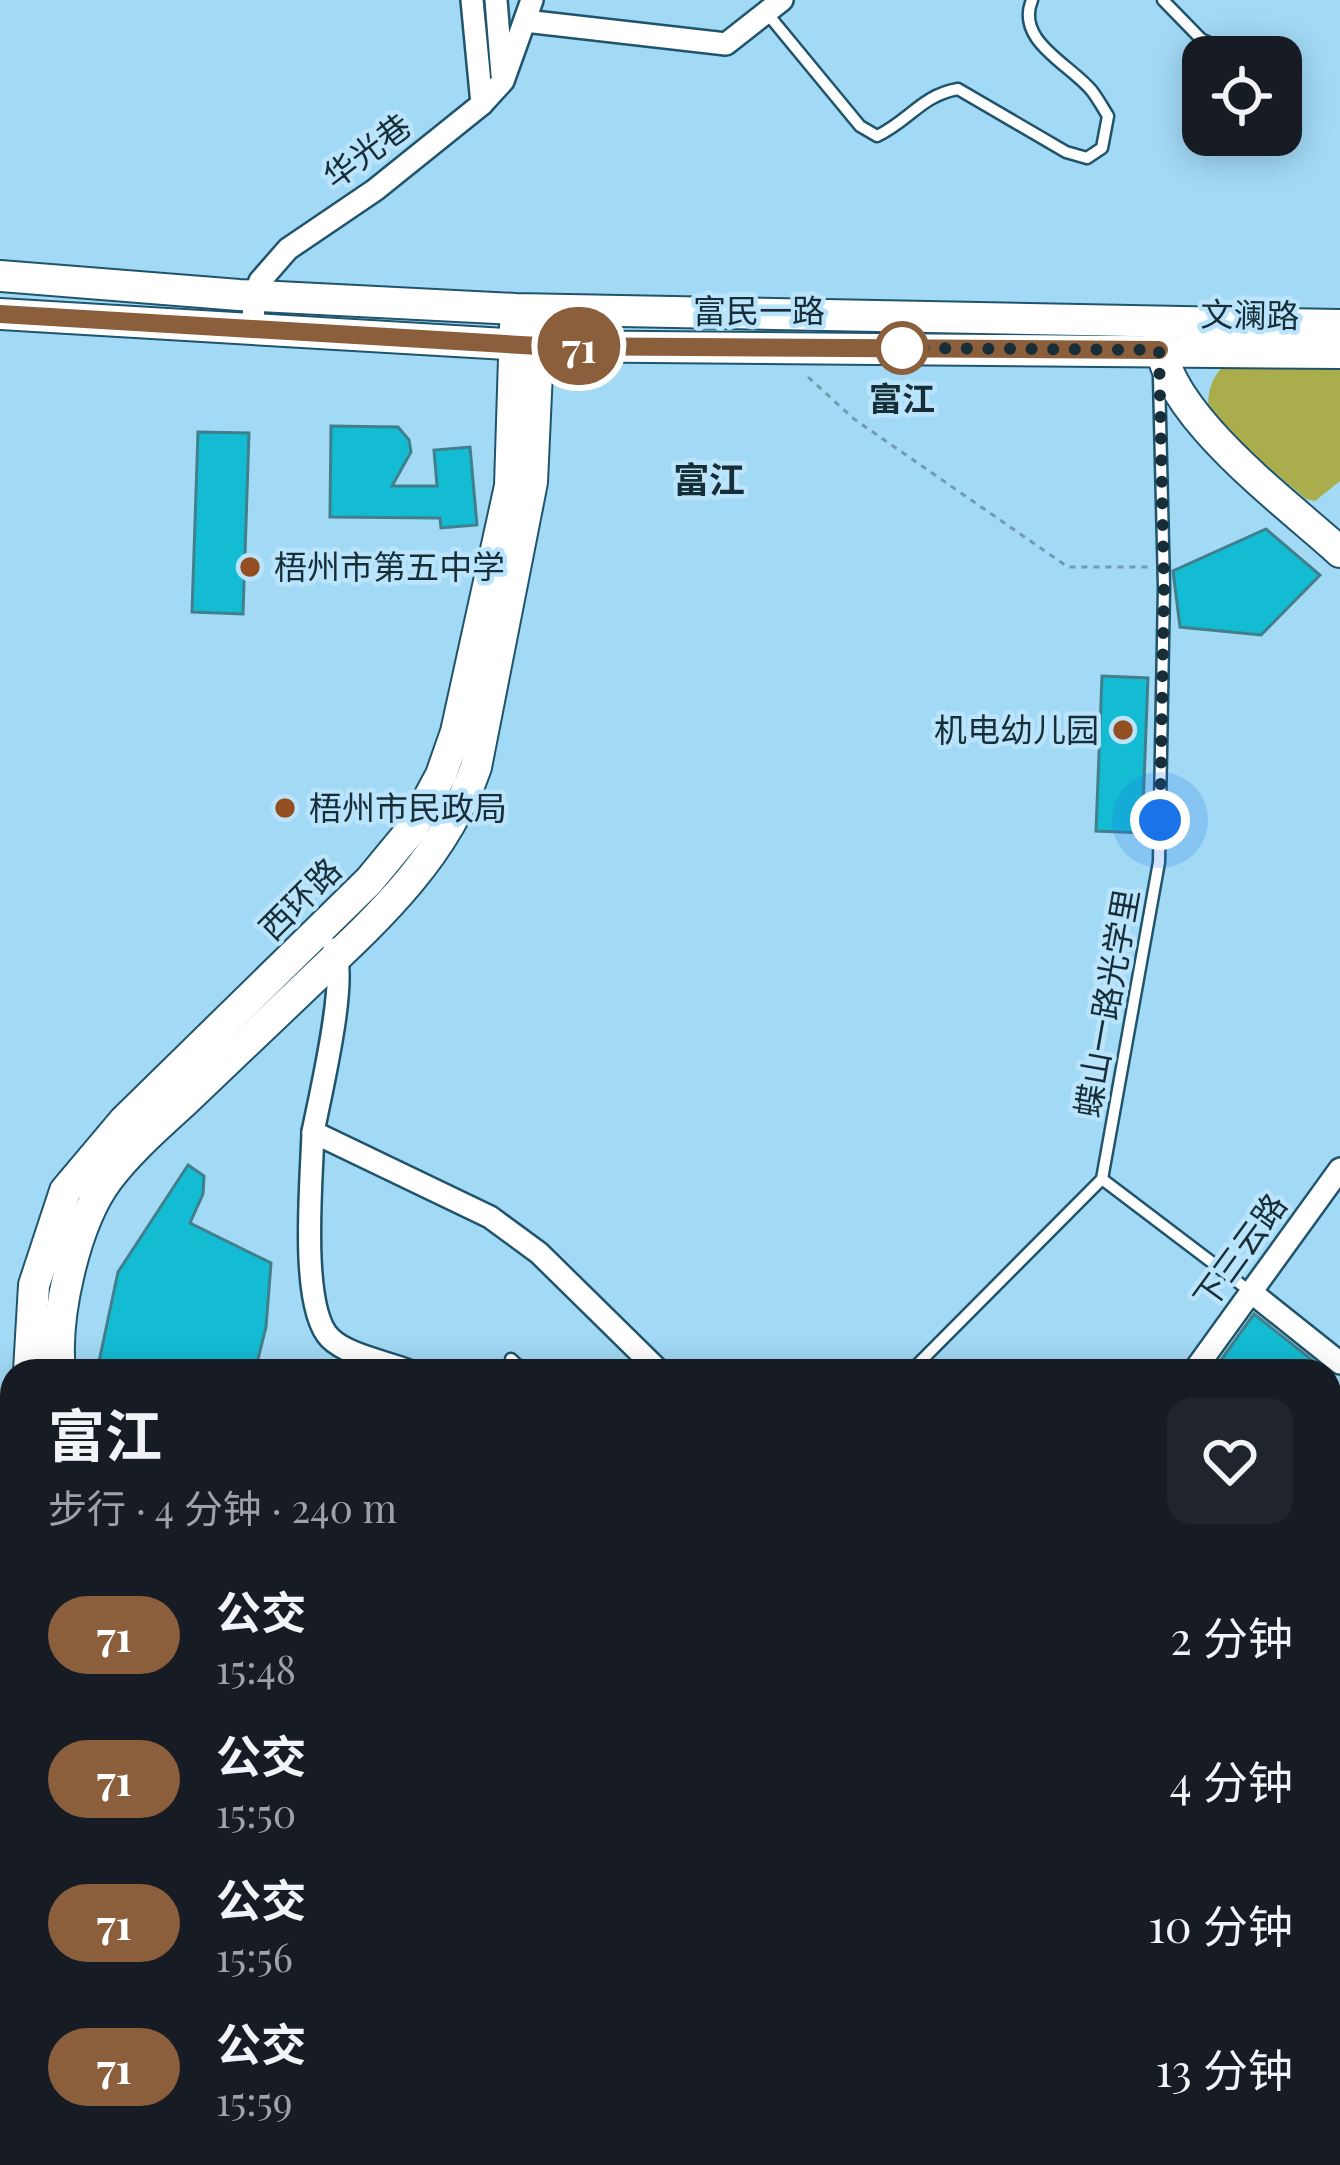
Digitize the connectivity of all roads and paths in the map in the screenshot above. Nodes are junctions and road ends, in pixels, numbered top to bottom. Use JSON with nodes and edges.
{"nodes":[{"id":1,"x":472,"y":0,"type":"edge"},
{"id":2,"x":496,"y":0,"type":"edge"},
{"id":3,"x":1032,"y":0,"type":"edge"},
{"id":4,"x":1162,"y":0,"type":"edge"},
{"id":5,"x":774,"y":6,"type":"edge"},
{"id":6,"x":528,"y":10,"type":"edge"},
{"id":7,"x":1198,"y":36,"type":"edge"},
{"id":8,"x":503,"y":81,"type":"junction"},
{"id":9,"x":482,"y":104,"type":"junction"},
{"id":10,"x":0,"y":276,"type":"edge"},
{"id":11,"x":254,"y":296,"type":"junction"},
{"id":12,"x":528,"y":309,"type":"junction"},
{"id":13,"x":0,"y":314,"type":"edge"},
{"id":14,"x":1340,"y":325,"type":"edge"},
{"id":15,"x":253,"y":329,"type":"junction"},
{"id":16,"x":1160,"y":336,"type":"junction"},
{"id":17,"x":526,"y":345,"type":"junction"},
{"id":18,"x":1340,"y":352,"type":"edge"},
{"id":19,"x":808,"y":376,"type":"dead end"},
{"id":20,"x":1340,"y":552,"type":"edge"},
{"id":21,"x":1164,"y":568,"type":"junction"},
{"id":22,"x":330,"y":943,"type":"junction"},
{"id":23,"x":314,"y":1132,"type":"junction"},
{"id":24,"x":1340,"y":1169,"type":"edge"},
{"id":25,"x":1102,"y":1179,"type":"junction"},
{"id":26,"x":1251,"y":1292,"type":"junction"},
{"id":27,"x":30,"y":1359,"type":"edge"},
{"id":28,"x":59,"y":1359,"type":"edge"},
{"id":29,"x":378,"y":1359,"type":"edge"},
{"id":30,"x":647,"y":1359,"type":"edge"},
{"id":31,"x":922,"y":1359,"type":"edge"},
{"id":32,"x":1203,"y":1359,"type":"edge"},
{"id":33,"x":1334,"y":1359,"type":"edge"}],
"edges":[{"from":1,"to":9,"type":"street"},
{"from":2,"to":8,"type":"street"},
{"from":3,"to":5,"type":"lane"},
{"from":4,"to":7,"type":"lane"},
{"from":5,"to":6,"type":"street","name":"华光巷"},
{"from":6,"to":8,"type":"street","name":"华光巷"},
{"from":8,"to":9,"type":"street","name":"华光巷"},
{"from":9,"to":11,"type":"street","name":"华光巷"},
{"from":10,"to":11,"type":"main road"},
{"from":11,"to":12,"type":"main road"},
{"from":11,"to":15,"type":"street"},
{"from":12,"to":16,"type":"main road"},
{"from":12,"to":17,"type":"main road","name":"西环路"},
{"from":13,"to":15,"type":"main road","name":"富民一路"},
{"from":14,"to":16,"type":"main road","name":"文澜路"},
{"from":15,"to":17,"type":"main road","name":"富民一路"},
{"from":16,"to":17,"type":"main road","name":"富民一路"},
{"from":16,"to":18,"type":"main road","name":"文澜路"},
{"from":16,"to":20,"type":"main road"},
{"from":16,"to":21,"type":"lane","name":"蝶山一路光学里"},
{"from":17,"to":22,"type":"main road","name":"西环路"},
{"from":19,"to":21,"type":"path"},
{"from":21,"to":25,"type":"lane","name":"蝶山一路光学里"},
{"from":22,"to":23,"type":"street"},
{"from":22,"to":27,"type":"main road","name":"西环路"},
{"from":22,"to":28,"type":"main road","name":"西环路"},
{"from":23,"to":29,"type":"street"},
{"from":23,"to":30,"type":"street"},
{"from":24,"to":26,"type":"street","name":"下三云路"},
{"from":25,"to":26,"type":"lane"},
{"from":25,"to":31,"type":"lane"},
{"from":26,"to":32,"type":"street","name":"下三云路"},
{"from":26,"to":33,"type":"street"}]}
